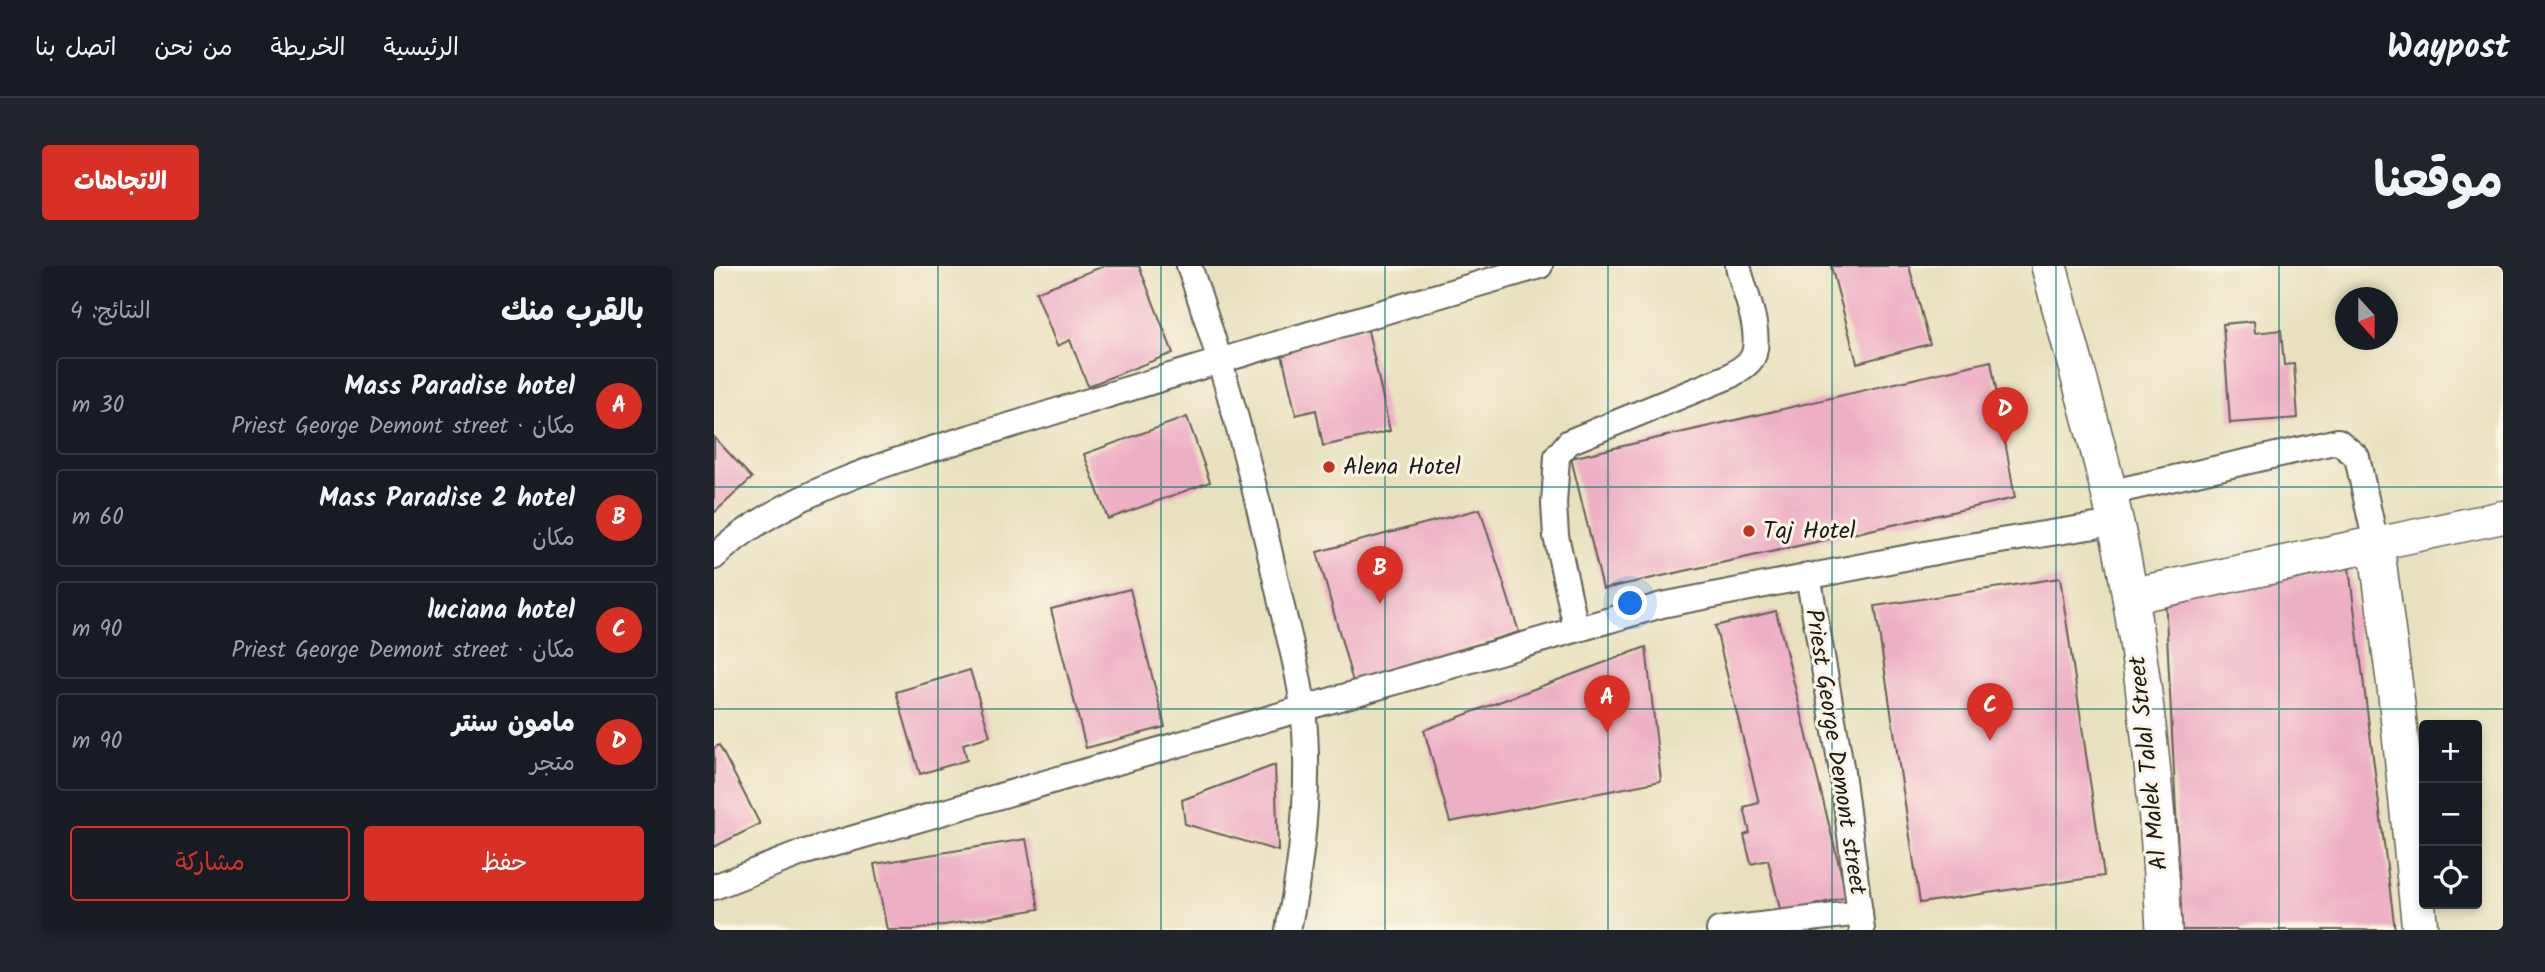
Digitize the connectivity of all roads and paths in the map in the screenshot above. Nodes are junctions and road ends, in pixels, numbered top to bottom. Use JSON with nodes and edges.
{"nodes":[{"id":1,"x":1189,"y":266,"type":"edge"},
{"id":2,"x":1539,"y":266,"type":"edge"},
{"id":3,"x":1738,"y":266,"type":"edge"},
{"id":4,"x":2049,"y":266,"type":"edge"},
{"id":5,"x":1219,"y":360,"type":"junction"},
{"id":6,"x":2111,"y":508,"type":"junction"},
{"id":7,"x":2503,"y":517,"type":"edge"},
{"id":8,"x":2376,"y":544,"type":"junction"},
{"id":9,"x":714,"y":557,"type":"edge"},
{"id":10,"x":1808,"y":575,"type":"junction"},
{"id":11,"x":2130,"y":596,"type":"junction"},
{"id":12,"x":1576,"y":628,"type":"junction"},
{"id":13,"x":1303,"y":706,"type":"junction"},
{"id":14,"x":714,"y":887,"type":"edge"},
{"id":15,"x":1861,"y":921,"type":"edge"},
{"id":16,"x":1287,"y":930,"type":"edge"},
{"id":17,"x":1720,"y":930,"type":"edge"},
{"id":18,"x":2164,"y":930,"type":"edge"},
{"id":19,"x":2420,"y":930,"type":"edge"}],
"edges":[{"from":1,"to":5,"type":"street"},
{"from":2,"to":5,"type":"street"},
{"from":3,"to":12,"type":"street"},
{"from":4,"to":6,"type":"main road","name":"Al Malek Talal Street"},
{"from":5,"to":9,"type":"street"},
{"from":5,"to":13,"type":"street"},
{"from":6,"to":8,"type":"street"},
{"from":6,"to":10,"type":"street"},
{"from":6,"to":11,"type":"main road","name":"Al Malek Talal Street"},
{"from":7,"to":8,"type":"street"},
{"from":8,"to":11,"type":"main road"},
{"from":8,"to":19,"type":"main road"},
{"from":10,"to":12,"type":"street"},
{"from":10,"to":15,"type":"street","name":"Priest George Demont street"},
{"from":11,"to":18,"type":"main road","name":"Al Malek Talal Street"},
{"from":12,"to":13,"type":"street"},
{"from":13,"to":14,"type":"street"},
{"from":13,"to":16,"type":"street"},
{"from":15,"to":17,"type":"street"}]}
